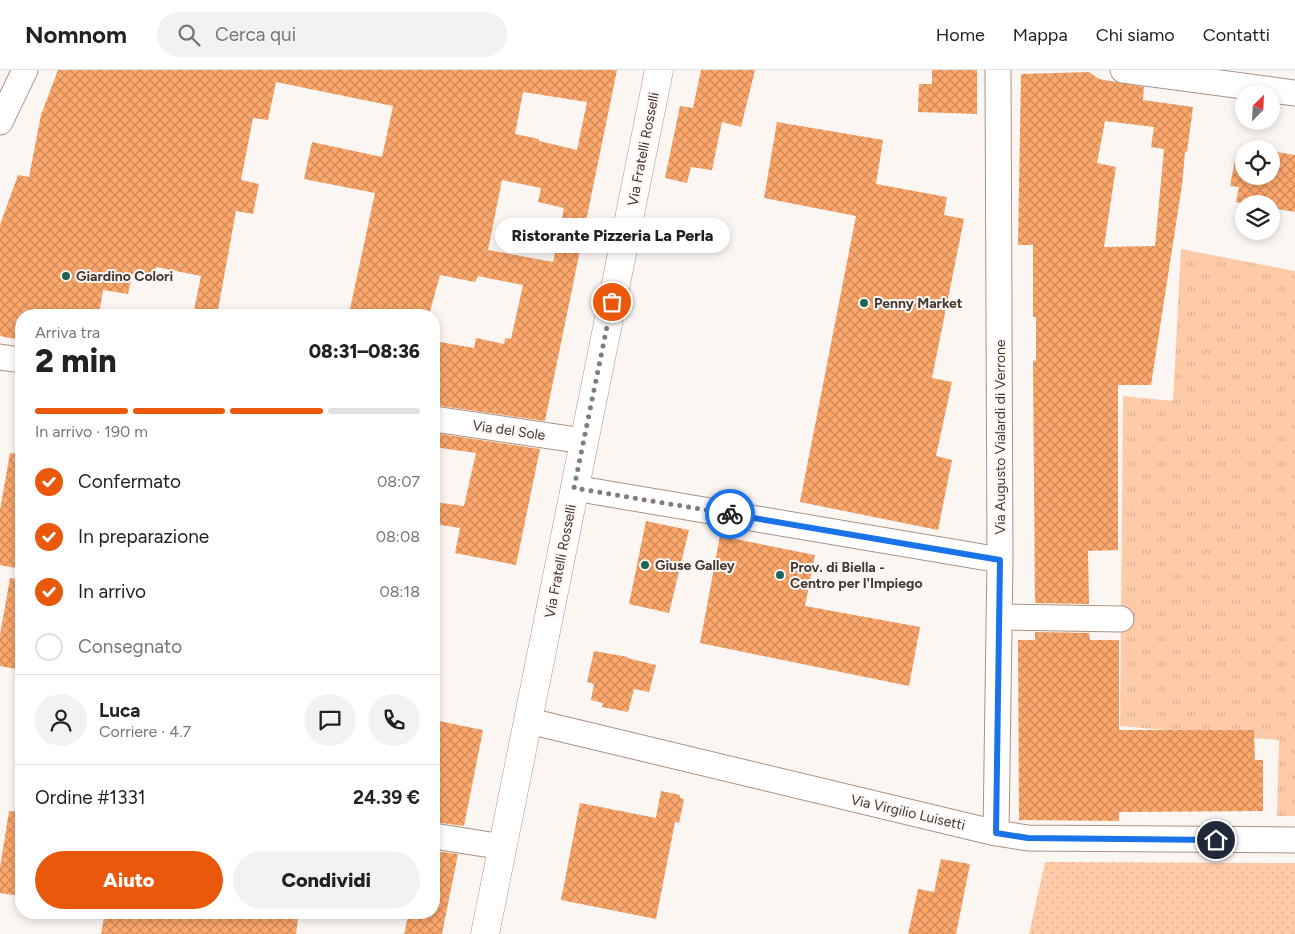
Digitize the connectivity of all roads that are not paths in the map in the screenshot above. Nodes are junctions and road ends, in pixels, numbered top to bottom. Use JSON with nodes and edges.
{"nodes":[{"id":1,"x":25,"y":70,"type":"edge"},
{"id":2,"x":659,"y":70,"type":"edge"},
{"id":3,"x":998,"y":70,"type":"edge"},
{"id":4,"x":1123,"y":70,"type":"edge"},
{"id":5,"x":1295,"y":93,"type":"edge"},
{"id":6,"x":0,"y":122,"type":"edge"},
{"id":7,"x":0,"y":357,"type":"edge"},
{"id":8,"x":15,"y":359,"type":"edge"},
{"id":9,"x":440,"y":420,"type":"edge"},
{"id":10,"x":584,"y":441,"type":"junction"},
{"id":11,"x":574,"y":488,"type":"junction"},
{"id":12,"x":1000,"y":560,"type":"junction"},
{"id":13,"x":1000,"y":617,"type":"junction"},
{"id":14,"x":1121,"y":619,"type":"dead end"},
{"id":15,"x":529,"y":721,"type":"junction"},
{"id":16,"x":996,"y":833,"type":"junction"},
{"id":17,"x":440,"y":837,"type":"edge"},
{"id":18,"x":1295,"y":840,"type":"edge"},
{"id":19,"x":503,"y":847,"type":"junction"},
{"id":20,"x":485,"y":934,"type":"edge"}],
"edges":[{"from":1,"to":6,"type":"street"},
{"from":2,"to":10,"type":"street","name":"Via Fratelli Rosselli"},
{"from":3,"to":12,"type":"street","name":"Via Augusto Vialardi di Verrone"},
{"from":4,"to":5,"type":"street"},
{"from":7,"to":8,"type":"street"},
{"from":9,"to":10,"type":"street","name":"Via del Sole"},
{"from":10,"to":11,"type":"street","name":"Via Fratelli Rosselli"},
{"from":11,"to":12,"type":"street"},
{"from":11,"to":15,"type":"street","name":"Via Fratelli Rosselli"},
{"from":12,"to":13,"type":"street","name":"Via Augusto Vialardi di Verrone"},
{"from":13,"to":14,"type":"street"},
{"from":13,"to":16,"type":"street","name":"Via Augusto Vialardi di Verrone"},
{"from":15,"to":16,"type":"street","name":"Via Virgilio Luisetti"},
{"from":15,"to":19,"type":"street","name":"Via Fratelli Rosselli"},
{"from":16,"to":18,"type":"street","name":"Via Virgilio Luisetti"},
{"from":17,"to":19,"type":"street"},
{"from":19,"to":20,"type":"street","name":"Via Fratelli Rosselli"}]}
